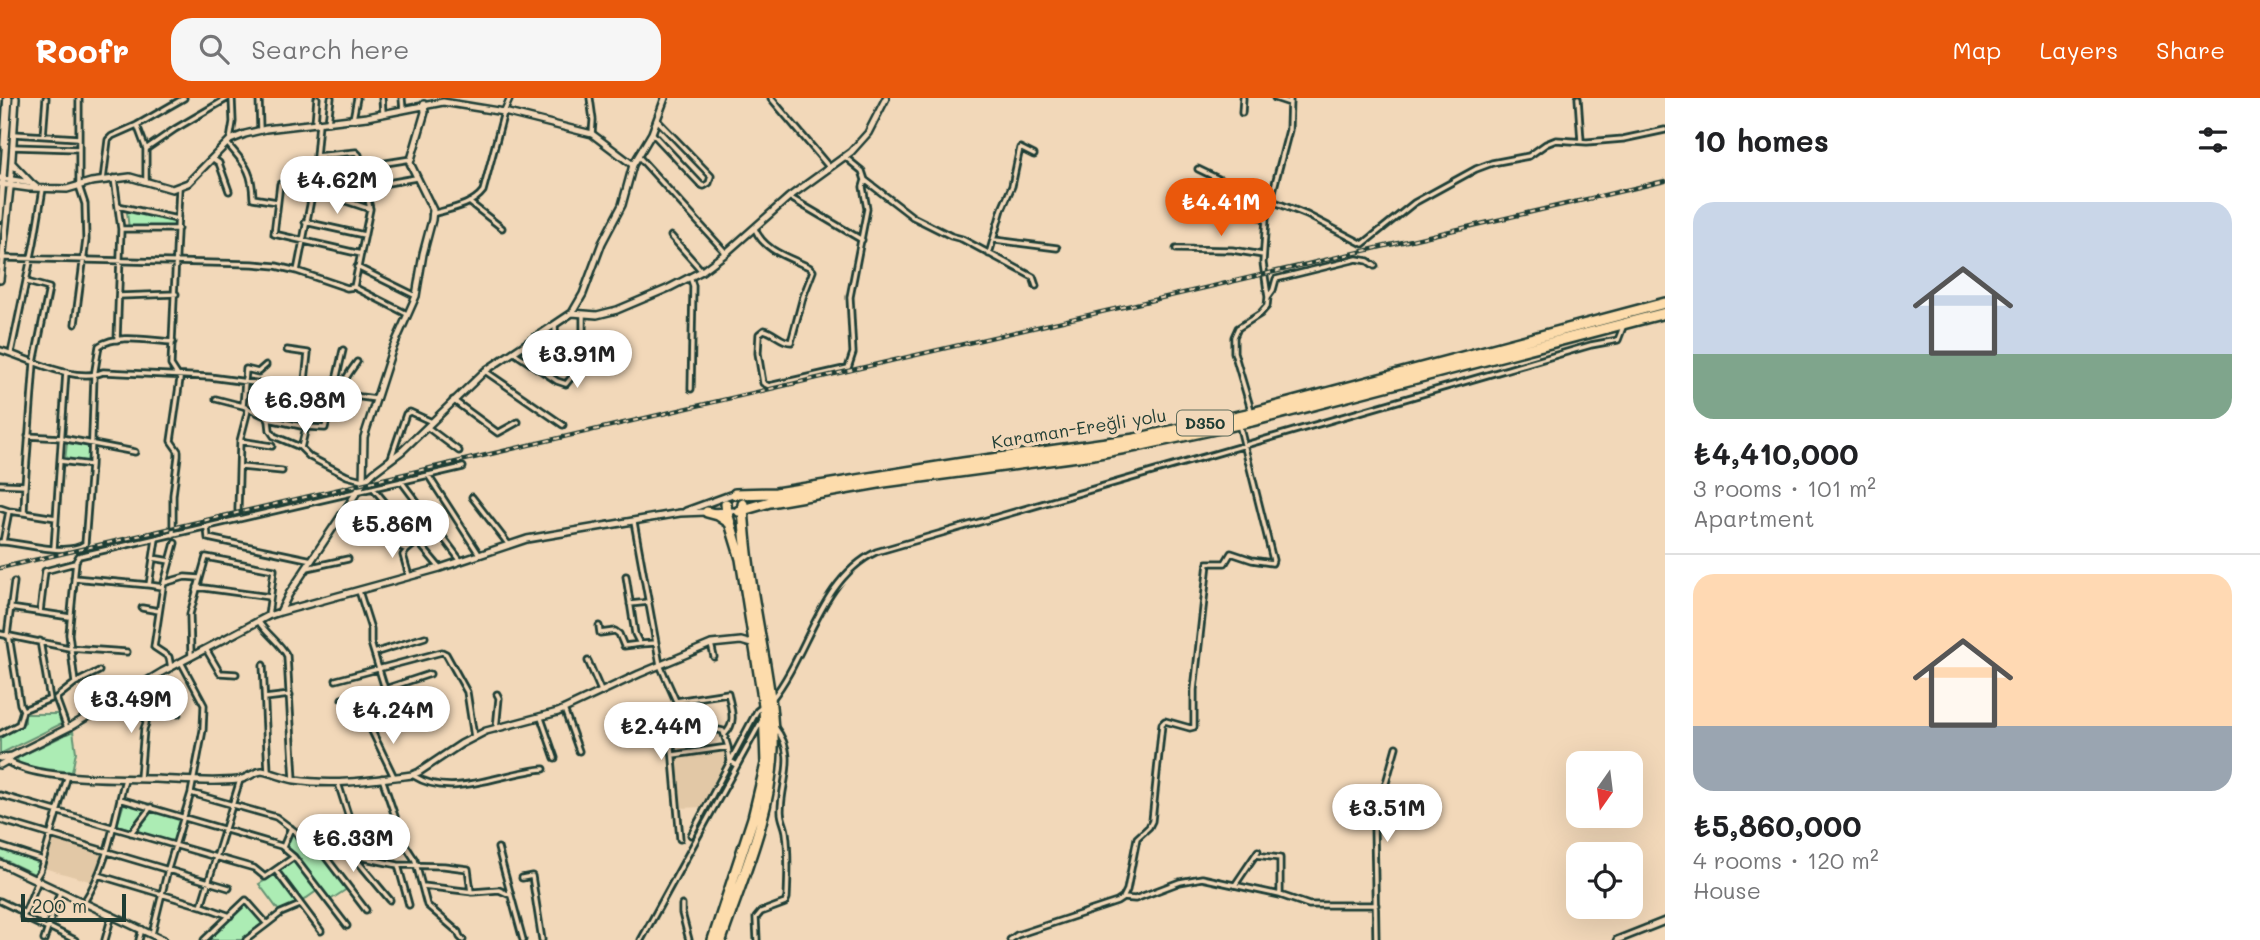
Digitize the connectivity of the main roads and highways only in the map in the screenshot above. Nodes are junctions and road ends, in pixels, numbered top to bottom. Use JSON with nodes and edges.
{"nodes":[{"id":1,"x":1665,"y":303,"type":"edge"},
{"id":2,"x":1665,"y":313,"type":"edge"},
{"id":3,"x":770,"y":502,"type":"junction"},
{"id":4,"x":735,"y":505,"type":"junction"},
{"id":5,"x":707,"y":512,"type":"road end"},
{"id":6,"x":733,"y":530,"type":"junction"},
{"id":7,"x":745,"y":542,"type":"junction"},
{"id":8,"x":767,"y":703,"type":"junction"},
{"id":9,"x":769,"y":720,"type":"junction"},
{"id":10,"x":713,"y":940,"type":"edge"},
{"id":11,"x":721,"y":940,"type":"edge"}],
"edges":[{"from":1,"to":4,"type":"highway","name":"Karaman-Ereğli yolu","number":"D350"},
{"from":2,"to":3,"type":"highway","name":"Karaman-Ereğli yolu","number":"D350"},
{"from":3,"to":4,"type":"highway","name":"Karaman-Ereğli yolu"},
{"from":3,"to":7,"type":"highway"},
{"from":4,"to":6,"type":"highway"},
{"from":4,"to":7,"type":"highway"},
{"from":5,"to":6,"type":"highway"},
{"from":6,"to":8,"type":"highway"},
{"from":7,"to":8,"type":"highway"},
{"from":8,"to":9,"type":"highway"},
{"from":9,"to":10,"type":"highway"},
{"from":9,"to":11,"type":"highway"}]}
